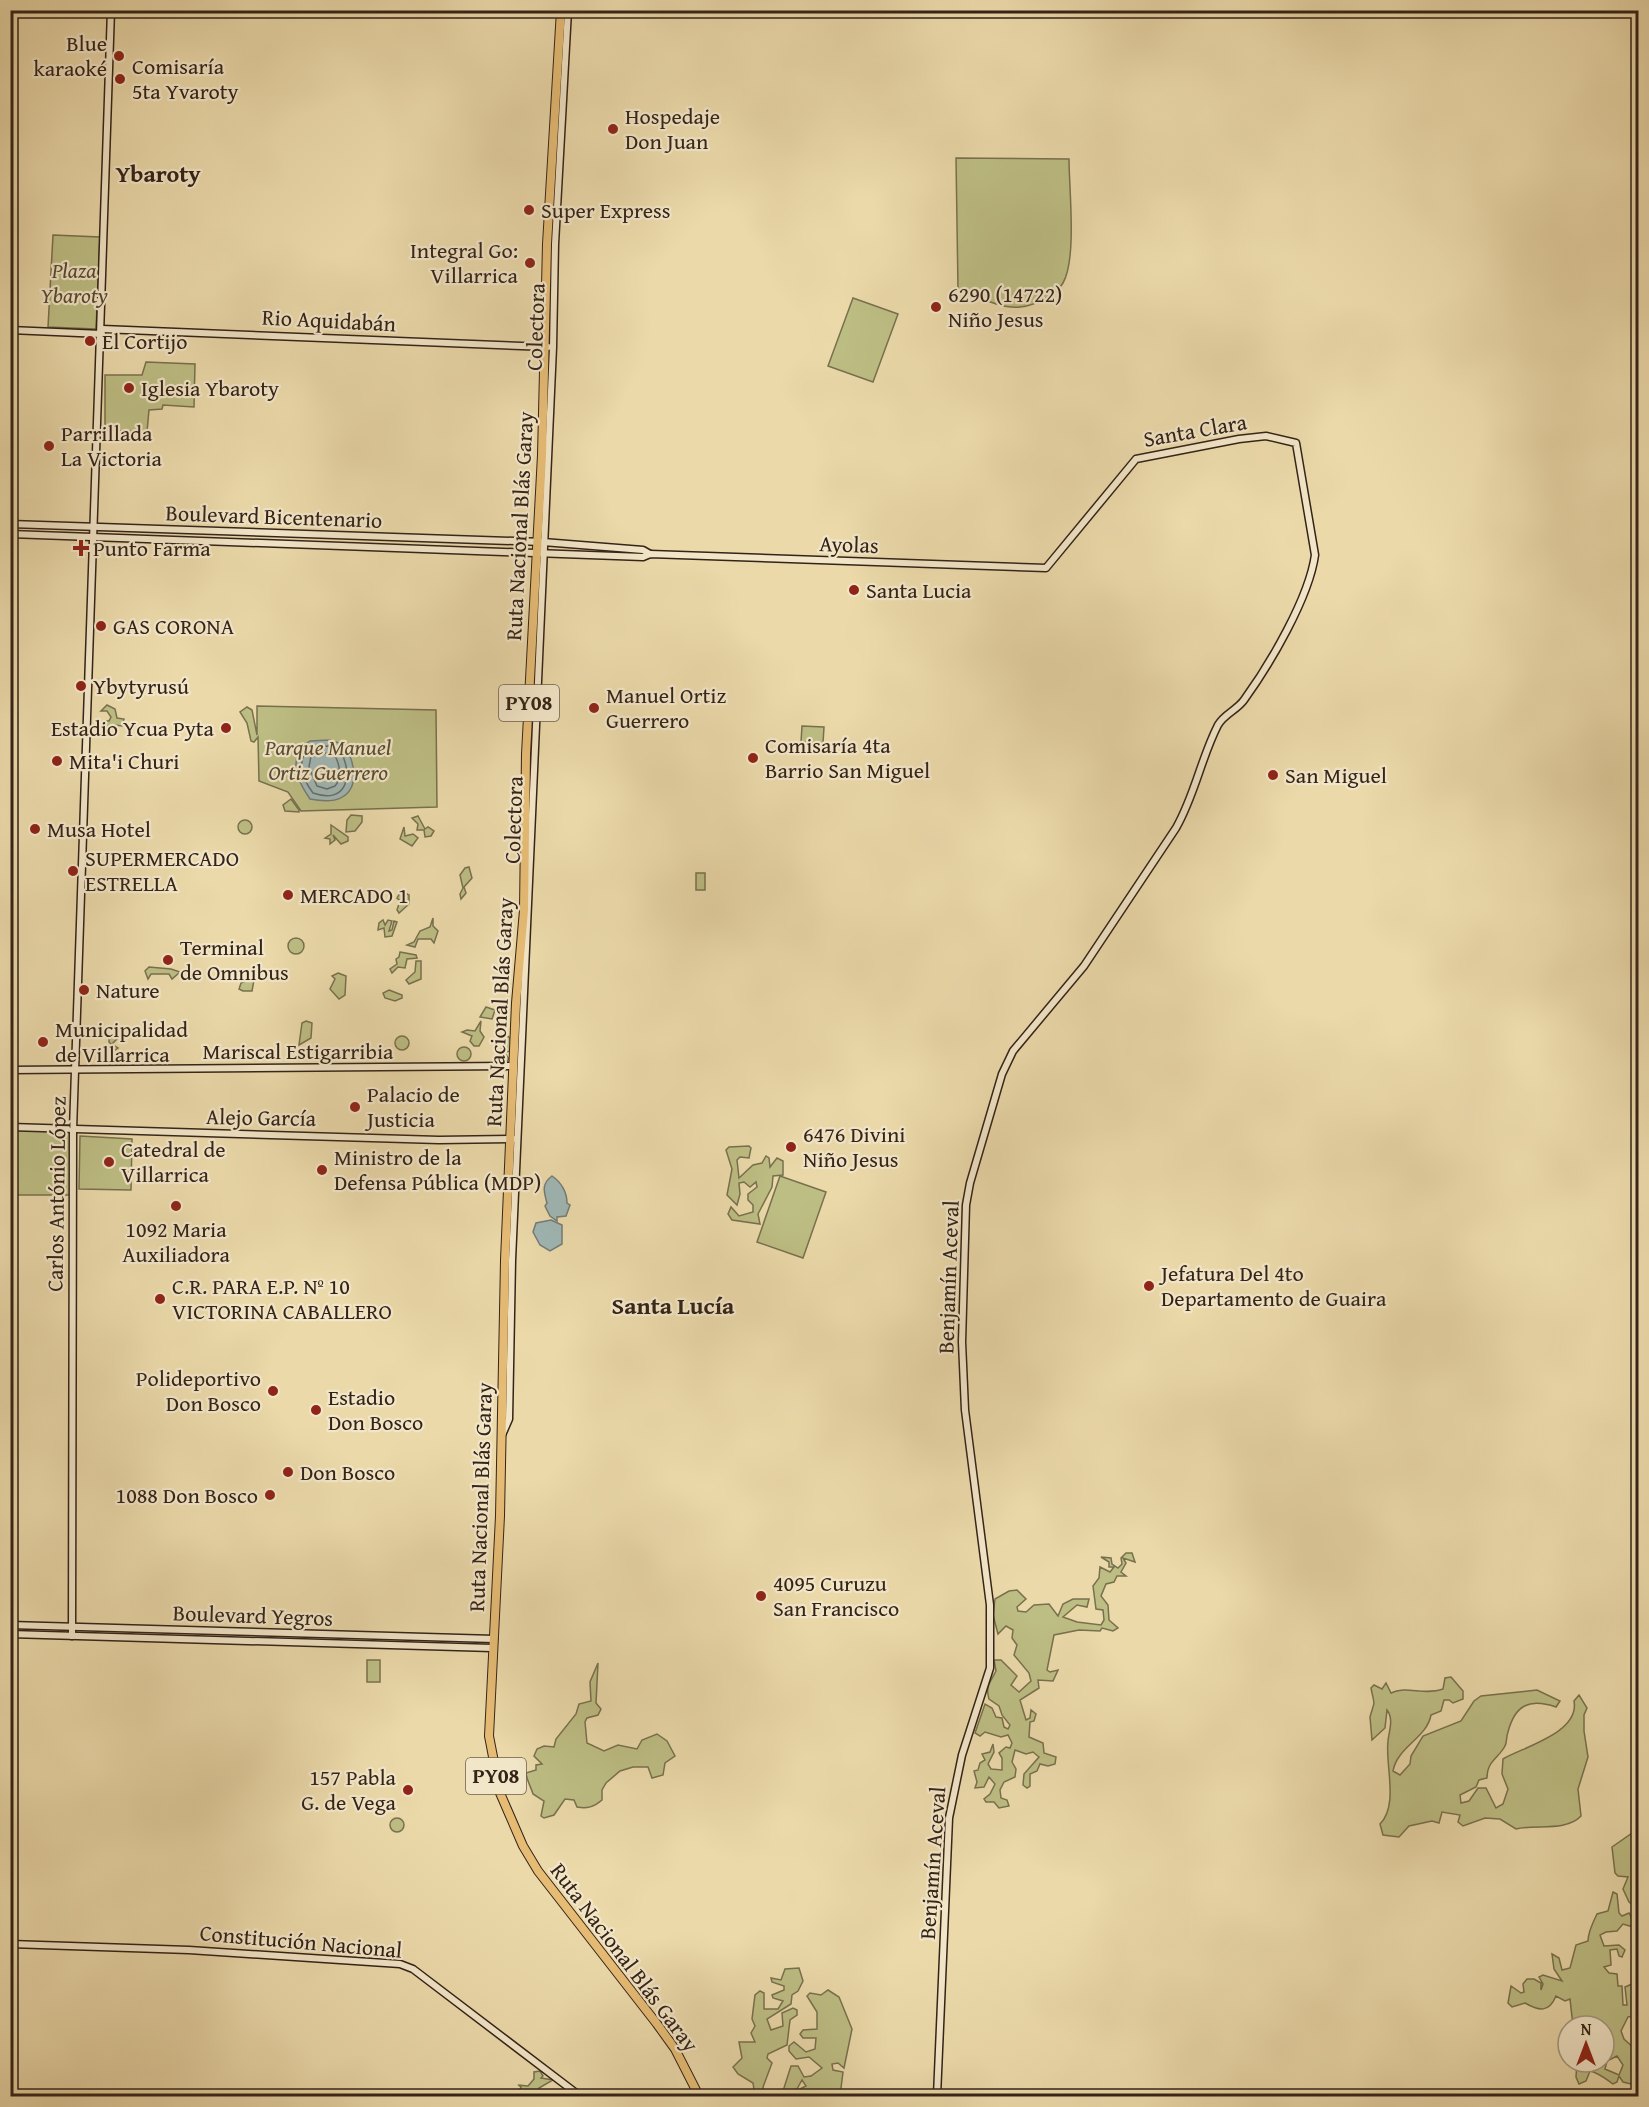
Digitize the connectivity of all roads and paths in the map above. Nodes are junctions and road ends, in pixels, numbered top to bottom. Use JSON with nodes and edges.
{"nodes":[{"id":1,"x":111,"y":10,"type":"edge"},
{"id":2,"x":561,"y":10,"type":"edge"},
{"id":3,"x":568,"y":10,"type":"edge"},
{"id":4,"x":10,"y":330,"type":"edge"},
{"id":5,"x":102,"y":331,"type":"junction"},
{"id":6,"x":549,"y":347,"type":"junction"},
{"id":7,"x":1296,"y":443,"type":"joint"},
{"id":8,"x":10,"y":524,"type":"edge"},
{"id":9,"x":94,"y":527,"type":"junction"},
{"id":10,"x":10,"y":534,"type":"edge"},
{"id":11,"x":92,"y":537,"type":"junction"},
{"id":12,"x":540,"y":542,"type":"junction"},
{"id":13,"x":539,"y":553,"type":"junction"},
{"id":14,"x":650,"y":554,"type":"junction"},
{"id":15,"x":1046,"y":568,"type":"joint"},
{"id":16,"x":513,"y":1066,"type":"junction"},
{"id":17,"x":10,"y":1070,"type":"edge"},
{"id":18,"x":75,"y":1070,"type":"junction"},
{"id":19,"x":10,"y":1127,"type":"edge"},
{"id":20,"x":73,"y":1130,"type":"junction"},
{"id":21,"x":514,"y":1139,"type":"junction"},
{"id":22,"x":501,"y":1436,"type":"junction"},
{"id":23,"x":10,"y":1625,"type":"edge"},
{"id":24,"x":72,"y":1628,"type":"junction"},
{"id":25,"x":10,"y":1634,"type":"edge"},
{"id":26,"x":72,"y":1636,"type":"junction"},
{"id":27,"x":494,"y":1639,"type":"junction"},
{"id":28,"x":492,"y":1648,"type":"junction"},
{"id":29,"x":10,"y":1944,"type":"edge"},
{"id":30,"x":580,"y":2097,"type":"edge"},
{"id":31,"x":699,"y":2097,"type":"edge"},
{"id":32,"x":937,"y":2097,"type":"edge"}],
"edges":[{"from":1,"to":5,"type":"main road","name":"Carlos António López"},
{"from":2,"to":6,"type":"highway","name":"Ruta Nacional Blás Garay","number":"PY08"},
{"from":3,"to":6,"type":"main road","name":"Colectora"},
{"from":4,"to":5,"type":"main road","name":"Rio Aquidabán"},
{"from":5,"to":6,"type":"main road","name":"Rio Aquidabán"},
{"from":5,"to":9,"type":"main road","name":"Carlos António López"},
{"from":6,"to":12,"type":"highway","name":"Ruta Nacional Blás Garay","number":"PY08"},
{"from":7,"to":15,"type":"main road","name":"Santa Clara"},
{"from":7,"to":32,"type":"main road","name":"Benjamín Aceval"},
{"from":8,"to":9,"type":"main road","name":"Boulevard Bicentenario"},
{"from":9,"to":11,"type":"main road","name":"Carlos António López"},
{"from":9,"to":12,"type":"main road","name":"Boulevard Bicentenario"},
{"from":10,"to":11,"type":"main road","name":"Boulevard Bicentenario"},
{"from":11,"to":13,"type":"main road","name":"Boulevard Bicentenario"},
{"from":11,"to":18,"type":"main road","name":"Carlos António López"},
{"from":12,"to":13,"type":"highway","name":"Ruta Nacional Blás Garay","number":"PY08"},
{"from":12,"to":14,"type":"main road","name":"Boulevard Bicentenario"},
{"from":13,"to":14,"type":"main road","name":"Boulevard Bicentenario"},
{"from":13,"to":16,"type":"highway","name":"Ruta Nacional Blás Garay","number":"PY08"},
{"from":13,"to":21,"type":"main road","name":"Colectora"},
{"from":14,"to":15,"type":"main road","name":"Ayolas"},
{"from":16,"to":18,"type":"main road","name":"Mariscal Estigarribia"},
{"from":16,"to":21,"type":"highway","name":"Ruta Nacional Blás Garay","number":"PY08"},
{"from":17,"to":18,"type":"main road","name":"Mariscal Estigarribia"},
{"from":18,"to":20,"type":"main road","name":"Carlos António López"},
{"from":19,"to":20,"type":"main road","name":"Alejo García"},
{"from":20,"to":21,"type":"main road","name":"Alejo García"},
{"from":20,"to":24,"type":"main road","name":"Carlos António López"},
{"from":21,"to":22,"type":"highway","name":"Ruta Nacional Blás Garay","number":"PY08"},
{"from":21,"to":22,"type":"main road","name":"Colectora"},
{"from":22,"to":27,"type":"highway","name":"Ruta Nacional Blás Garay","number":"PY08"},
{"from":23,"to":24,"type":"main road","name":"Boulevard Yegros"},
{"from":24,"to":26,"type":"main road","name":"Carlos António López"},
{"from":24,"to":27,"type":"main road","name":"Boulevard Yegros"},
{"from":25,"to":26,"type":"main road","name":"Boulevard Yegros"},
{"from":26,"to":28,"type":"main road","name":"Boulevard Yegros"},
{"from":27,"to":28,"type":"highway","name":"Ruta Nacional Blás Garay","number":"PY08"},
{"from":28,"to":31,"type":"highway","name":"Ruta Nacional Blás Garay","number":"PY08"},
{"from":29,"to":30,"type":"main road","name":"Constitución Nacional"}]}
